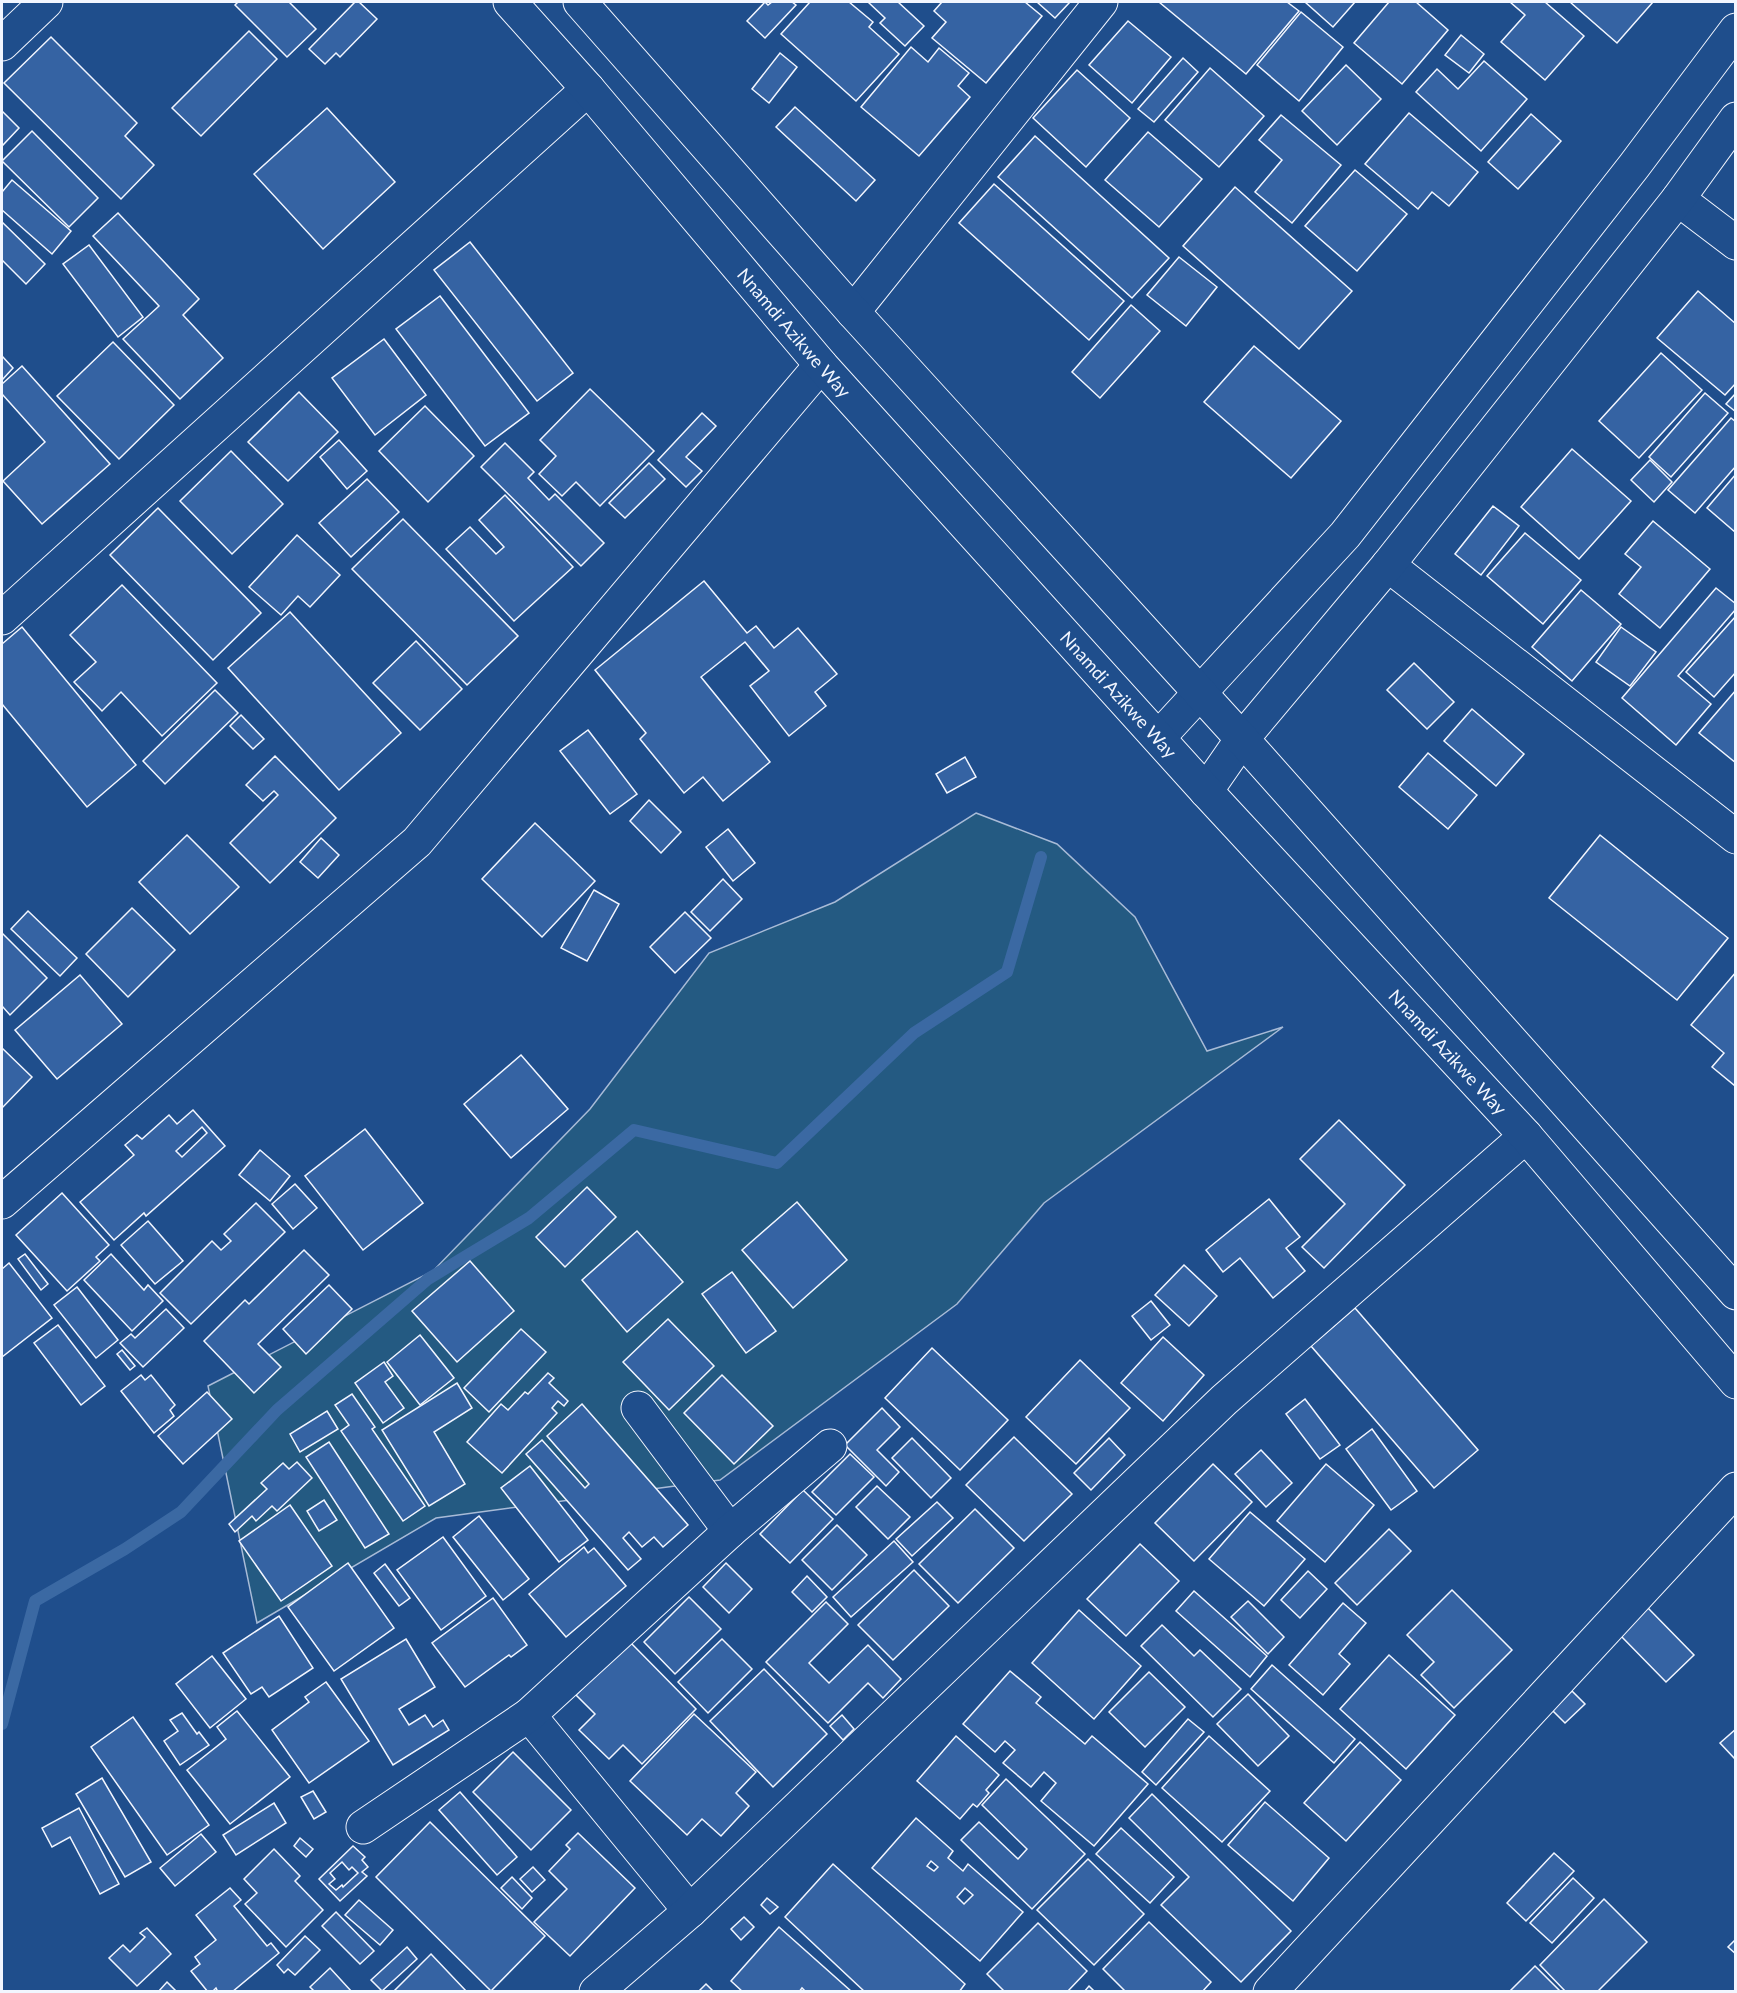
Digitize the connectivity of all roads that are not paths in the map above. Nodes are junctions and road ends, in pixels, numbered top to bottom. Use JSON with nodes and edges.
{"nodes":[{"id":1,"x":46,"y":2,"type":"edge"},
{"id":2,"x":510,"y":2,"type":"edge"},
{"id":3,"x":580,"y":2,"type":"edge"},
{"id":4,"x":1101,"y":2,"type":"edge"},
{"id":5,"x":1736,"y":30,"type":"edge"},
{"id":6,"x":2,"y":44,"type":"edge"},
{"id":7,"x":588,"y":89,"type":"junction"},
{"id":8,"x":1736,"y":119,"type":"edge"},
{"id":9,"x":1678,"y":199,"type":"junction"},
{"id":10,"x":1736,"y":243,"type":"edge"},
{"id":11,"x":853,"y":312,"type":"junction"},
{"id":12,"x":821,"y":365,"type":"junction"},
{"id":13,"x":1388,"y":565,"type":"junction"},
{"id":14,"x":2,"y":618,"type":"edge"},
{"id":15,"x":1201,"y":693,"type":"junction"},
{"id":16,"x":1159,"y":738,"type":"junction"},
{"id":17,"x":1242,"y":739,"type":"junction"},
{"id":18,"x":1206,"y":790,"type":"junction"},
{"id":19,"x":1736,"y":837,"type":"edge"},
{"id":20,"x":1526,"y":1136,"type":"junction"},
{"id":21,"x":2,"y":1202,"type":"edge"},
{"id":22,"x":1736,"y":1293,"type":"edge"},
{"id":23,"x":1736,"y":1382,"type":"edge"},
{"id":24,"x":638,"y":1408,"type":"dead end"},
{"id":25,"x":830,"y":1446,"type":"dead end"},
{"id":26,"x":1736,"y":1489,"type":"edge"},
{"id":27,"x":730,"y":1531,"type":"junction"},
{"id":28,"x":529,"y":1715,"type":"junction"},
{"id":29,"x":363,"y":1827,"type":"dead end"},
{"id":30,"x":690,"y":1911,"type":"junction"},
{"id":31,"x":596,"y":1992,"type":"edge"},
{"id":32,"x":1270,"y":1992,"type":"edge"}],
"edges":[{"from":1,"to":6,"type":"main road"},
{"from":2,"to":7,"type":"main road","name":"Nnamdi Azikwe Way"},
{"from":3,"to":11,"type":"main road"},
{"from":4,"to":11,"type":"main road"},
{"from":5,"to":15,"type":"main road"},
{"from":7,"to":12,"type":"main road","name":"Nnamdi Azikwe Way"},
{"from":7,"to":14,"type":"main road"},
{"from":8,"to":9,"type":"main road"},
{"from":9,"to":10,"type":"main road"},
{"from":9,"to":13,"type":"main road"},
{"from":11,"to":15,"type":"main road"},
{"from":12,"to":16,"type":"main road","name":"Nnamdi Azikwe Way"},
{"from":12,"to":21,"type":"main road"},
{"from":13,"to":17,"type":"main road"},
{"from":13,"to":19,"type":"main road"},
{"from":15,"to":16,"type":"main road"},
{"from":15,"to":17,"type":"main road"},
{"from":16,"to":18,"type":"main road","name":"Nnamdi Azikwe Way"},
{"from":17,"to":18,"type":"main road"},
{"from":17,"to":22,"type":"main road"},
{"from":18,"to":20,"type":"main road","name":"Nnamdi Azikwe Way"},
{"from":20,"to":23,"type":"main road","name":"Nnamdi Azikwe Way"},
{"from":20,"to":30,"type":"main road"},
{"from":24,"to":27,"type":"main road"},
{"from":25,"to":27,"type":"main road"},
{"from":26,"to":32,"type":"main road"},
{"from":27,"to":28,"type":"main road"},
{"from":28,"to":29,"type":"main road"},
{"from":28,"to":30,"type":"main road"},
{"from":30,"to":31,"type":"main road"}]}
